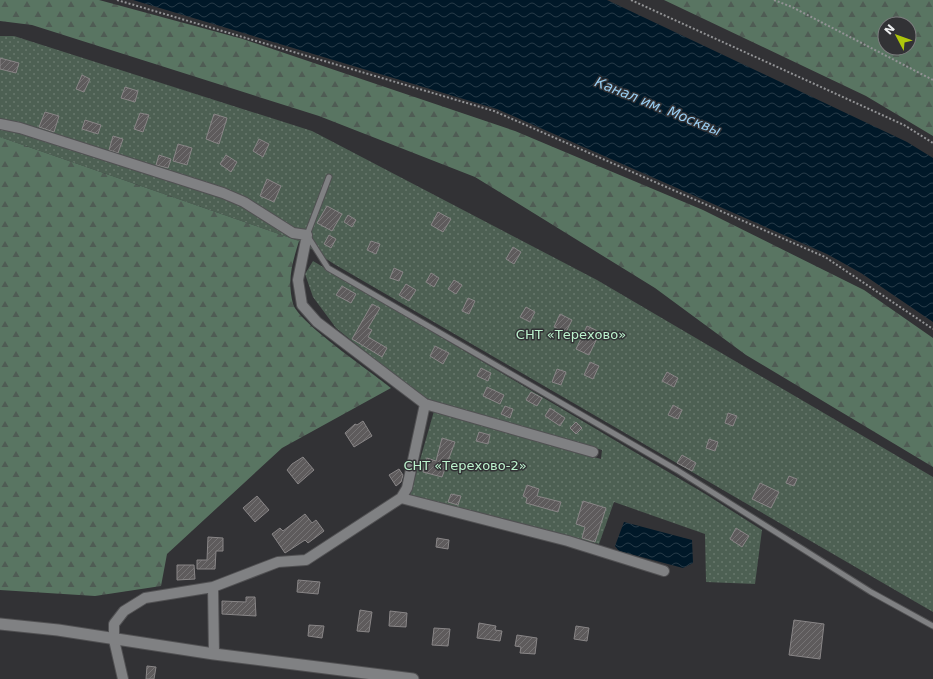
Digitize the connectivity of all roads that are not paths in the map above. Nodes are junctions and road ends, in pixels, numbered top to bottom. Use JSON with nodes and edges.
{"nodes":[{"id":1,"x":0,"y":124,"type":"edge"},
{"id":2,"x":329,"y":177,"type":"dead end"},
{"id":3,"x":307,"y":235,"type":"junction"},
{"id":4,"x":425,"y":404,"type":"junction"},
{"id":5,"x":593,"y":452,"type":"dead end"},
{"id":6,"x":402,"y":498,"type":"junction"},
{"id":7,"x":664,"y":571,"type":"dead end"},
{"id":8,"x":213,"y":587,"type":"junction"},
{"id":9,"x":0,"y":624,"type":"edge"},
{"id":10,"x":933,"y":626,"type":"edge"},
{"id":11,"x":114,"y":640,"type":"junction"},
{"id":12,"x":214,"y":654,"type":"junction"},
{"id":13,"x":123,"y":679,"type":"edge"},
{"id":14,"x":413,"y":679,"type":"edge"}],
"edges":[{"from":1,"to":3,"type":"street"},
{"from":2,"to":3,"type":"lane"},
{"from":3,"to":4,"type":"street"},
{"from":3,"to":10,"type":"lane"},
{"from":4,"to":5,"type":"street"},
{"from":4,"to":6,"type":"street"},
{"from":6,"to":7,"type":"street"},
{"from":6,"to":8,"type":"street"},
{"from":8,"to":11,"type":"street"},
{"from":8,"to":12,"type":"street"},
{"from":9,"to":11,"type":"main road"},
{"from":11,"to":12,"type":"main road"},
{"from":11,"to":13,"type":"street"},
{"from":12,"to":14,"type":"main road"}]}
